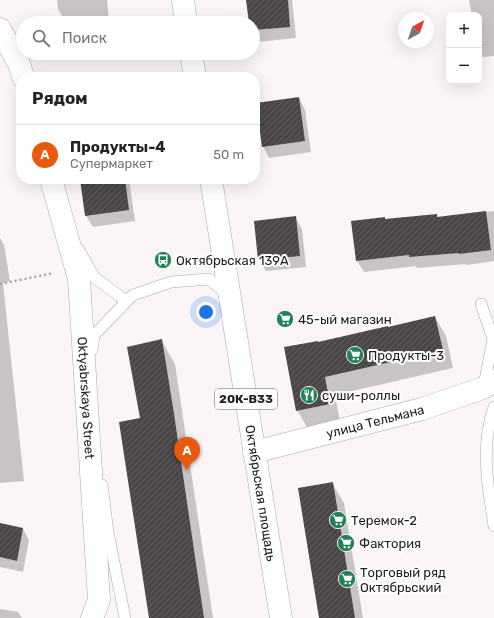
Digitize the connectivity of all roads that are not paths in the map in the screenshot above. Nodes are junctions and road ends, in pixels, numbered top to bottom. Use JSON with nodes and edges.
{"nodes":[{"id":1,"x":182,"y":0,"type":"edge"},
{"id":2,"x":185,"y":16,"type":"edge"},
{"id":3,"x":0,"y":29,"type":"edge"},
{"id":4,"x":16,"y":59,"type":"edge"},
{"id":5,"x":17,"y":60,"type":"edge"},
{"id":6,"x":192,"y":60,"type":"edge"},
{"id":7,"x":22,"y":72,"type":"edge"},
{"id":8,"x":194,"y":72,"type":"edge"},
{"id":9,"x":52,"y":184,"type":"edge"},
{"id":10,"x":212,"y":184,"type":"edge"},
{"id":11,"x":63,"y":223,"type":"junction"},
{"id":12,"x":230,"y":297,"type":"junction"},
{"id":13,"x":126,"y":301,"type":"junction"},
{"id":14,"x":481,"y":304,"type":"dead end"},
{"id":15,"x":489,"y":384,"type":"edge"},
{"id":16,"x":494,"y":407,"type":"edge"},
{"id":17,"x":254,"y":452,"type":"junction"},
{"id":18,"x":494,"y":526,"type":"edge"},
{"id":19,"x":92,"y":618,"type":"edge"},
{"id":20,"x":125,"y":618,"type":"edge"},
{"id":21,"x":281,"y":618,"type":"edge"}],
"edges":[{"from":1,"to":2,"type":"street"},
{"from":3,"to":4,"type":"street"},
{"from":5,"to":7,"type":"street"},
{"from":6,"to":8,"type":"street"},
{"from":9,"to":11,"type":"street","name":"Oktyabrskaya Street"},
{"from":10,"to":12,"type":"street","name":"Октябрьская площадь","number":"20К-В33"},
{"from":11,"to":13,"type":"lane"},
{"from":11,"to":19,"type":"street","name":"Oktyabrskaya Street"},
{"from":12,"to":13,"type":"lane"},
{"from":12,"to":17,"type":"street","name":"Октябрьская площадь","number":"20К-В33"},
{"from":13,"to":20,"type":"lane"},
{"from":14,"to":15,"type":"lane"},
{"from":15,"to":17,"type":"street","name":"улица Тельмана"},
{"from":16,"to":18,"type":"lane"},
{"from":17,"to":21,"type":"street","name":"Октябрьская площадь","number":"20К-В33"}]}
